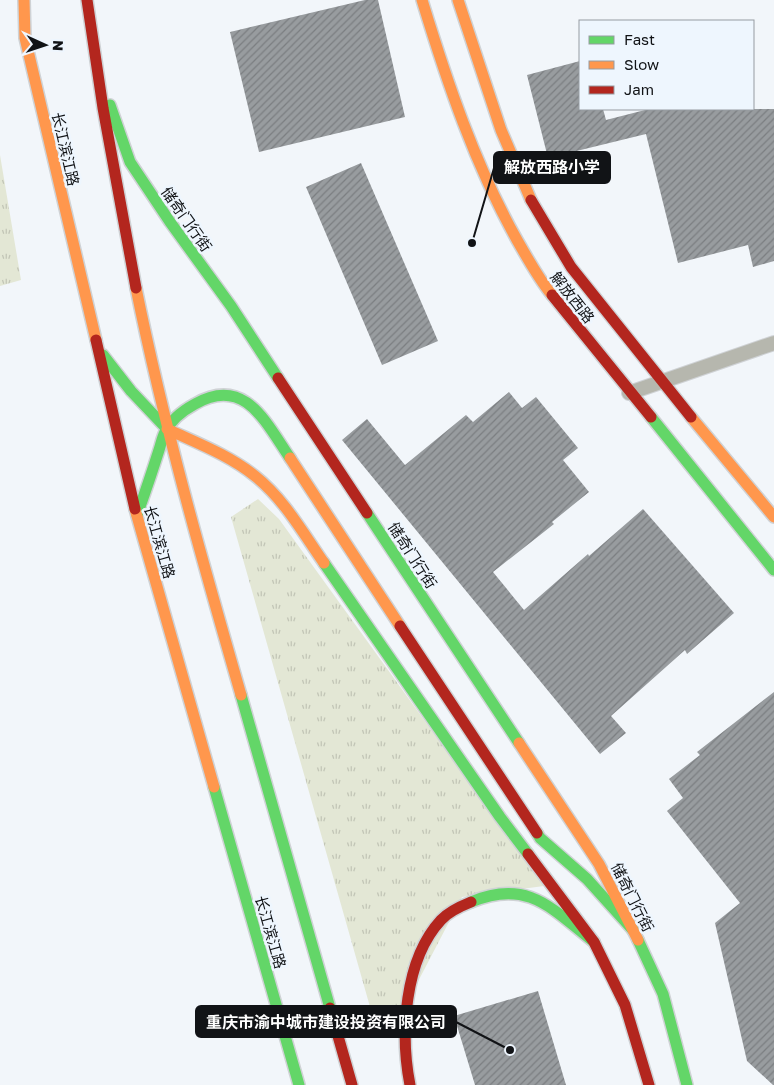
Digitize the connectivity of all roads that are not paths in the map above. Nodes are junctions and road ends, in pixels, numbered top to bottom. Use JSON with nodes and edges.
{"nodes":[{"id":1,"x":24,"y":0,"type":"edge"},
{"id":2,"x":87,"y":0,"type":"edge"},
{"id":3,"x":422,"y":0,"type":"edge"},
{"id":4,"x":458,"y":0,"type":"edge"},
{"id":5,"x":92,"y":54,"type":"junction"},
{"id":6,"x":774,"y":343,"type":"edge"},
{"id":7,"x":96,"y":346,"type":"junction"},
{"id":8,"x":662,"y":382,"type":"junction"},
{"id":9,"x":629,"y":393,"type":"junction"},
{"id":10,"x":167,"y":429,"type":"junction"},
{"id":11,"x":159,"y":477,"type":"dead end"},
{"id":12,"x":172,"y":485,"type":"dead end"},
{"id":13,"x":144,"y":496,"type":"junction"},
{"id":14,"x":188,"y":510,"type":"junction"},
{"id":15,"x":137,"y":516,"type":"junction"},
{"id":16,"x":774,"y":517,"type":"edge"},
{"id":17,"x":774,"y":570,"type":"edge"},
{"id":18,"x":633,"y":930,"type":"junction"},
{"id":19,"x":594,"y":942,"type":"junction"},
{"id":20,"x":299,"y":1085,"type":"edge"},
{"id":21,"x":352,"y":1085,"type":"edge"},
{"id":22,"x":410,"y":1085,"type":"edge"},
{"id":23,"x":648,"y":1085,"type":"edge"},
{"id":24,"x":687,"y":1085,"type":"edge"}],
"edges":[{"from":1,"to":7,"type":"main road","name":"长江滨江路"},
{"from":2,"to":5,"type":"main road"},
{"from":3,"to":9,"type":"main road","name":"解放西路"},
{"from":4,"to":8,"type":"main road","name":"解放西路"},
{"from":5,"to":10,"type":"main road"},
{"from":5,"to":18,"type":"main road","name":"储奇门行街"},
{"from":6,"to":8,"type":"lane"},
{"from":7,"to":10,"type":"main road"},
{"from":7,"to":15,"type":"main road","name":"长江滨江路"},
{"from":8,"to":9,"type":"lane"},
{"from":8,"to":16,"type":"main road","name":"解放西路"},
{"from":9,"to":17,"type":"main road","name":"解放西路"},
{"from":10,"to":13,"type":"main road"},
{"from":10,"to":14,"type":"main road"},
{"from":10,"to":18,"type":"main road"},
{"from":10,"to":19,"type":"main road"},
{"from":11,"to":13,"type":"main road"},
{"from":12,"to":14,"type":"main road"},
{"from":13,"to":15,"type":"main road"},
{"from":14,"to":21,"type":"main road"},
{"from":15,"to":20,"type":"main road","name":"长江滨江路"},
{"from":18,"to":24,"type":"main road","name":"储奇门行街"},
{"from":19,"to":22,"type":"main road"},
{"from":19,"to":23,"type":"main road"}]}
